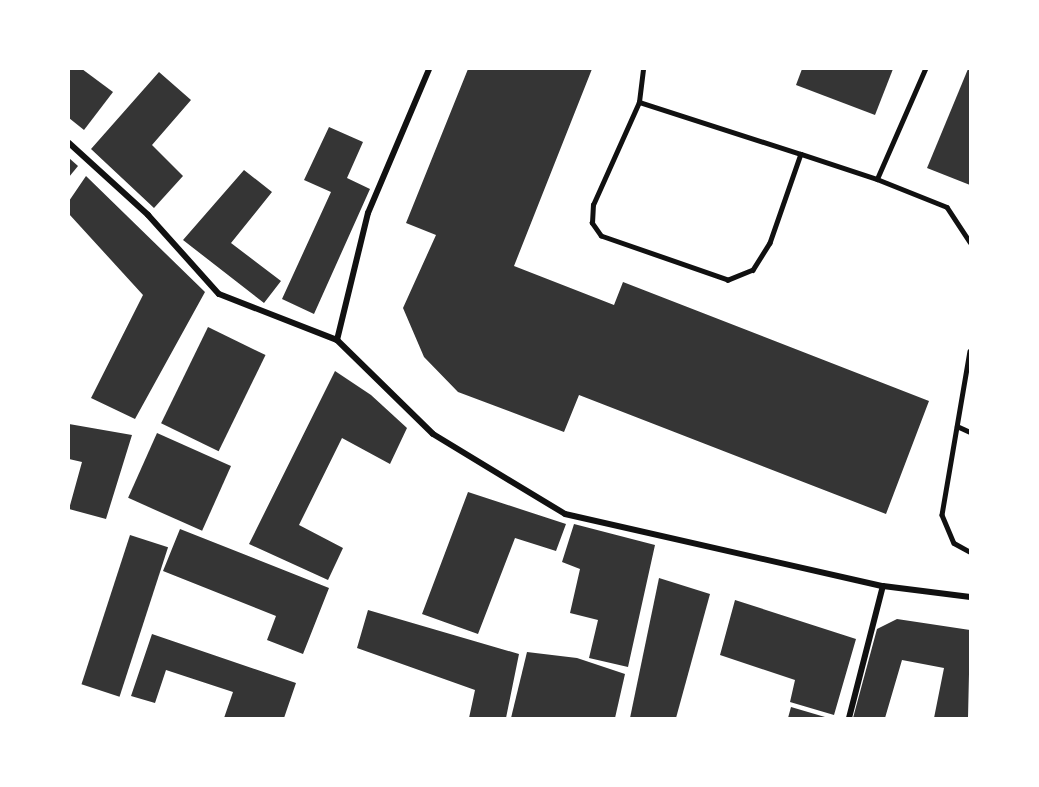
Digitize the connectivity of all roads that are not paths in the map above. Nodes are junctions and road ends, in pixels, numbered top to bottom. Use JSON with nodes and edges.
{"nodes":[{"id":1,"x":429,"y":69,"type":"edge"},
{"id":2,"x":643,"y":69,"type":"edge"},
{"id":3,"x":926,"y":69,"type":"edge"},
{"id":4,"x":639,"y":102,"type":"junction"},
{"id":5,"x":69,"y":143,"type":"edge"},
{"id":6,"x":801,"y":154,"type":"junction"},
{"id":7,"x":877,"y":179,"type":"junction"},
{"id":8,"x":970,"y":242,"type":"edge"},
{"id":9,"x":337,"y":340,"type":"junction"},
{"id":10,"x":970,"y":351,"type":"edge"},
{"id":11,"x":957,"y":426,"type":"junction"},
{"id":12,"x":970,"y":432,"type":"edge"},
{"id":13,"x":970,"y":552,"type":"edge"},
{"id":14,"x":883,"y":586,"type":"junction"},
{"id":15,"x":970,"y":597,"type":"edge"},
{"id":16,"x":849,"y":718,"type":"edge"}],
"edges":[{"from":1,"to":9,"type":"street"},
{"from":2,"to":4,"type":"lane"},
{"from":3,"to":7,"type":"lane"},
{"from":4,"to":6,"type":"lane"},
{"from":4,"to":6,"type":"lane"},
{"from":5,"to":9,"type":"street"},
{"from":6,"to":7,"type":"lane"},
{"from":7,"to":8,"type":"lane"},
{"from":9,"to":14,"type":"street"},
{"from":10,"to":11,"type":"lane"},
{"from":11,"to":12,"type":"lane"},
{"from":11,"to":13,"type":"lane"},
{"from":14,"to":15,"type":"street"},
{"from":14,"to":16,"type":"street"}]}
